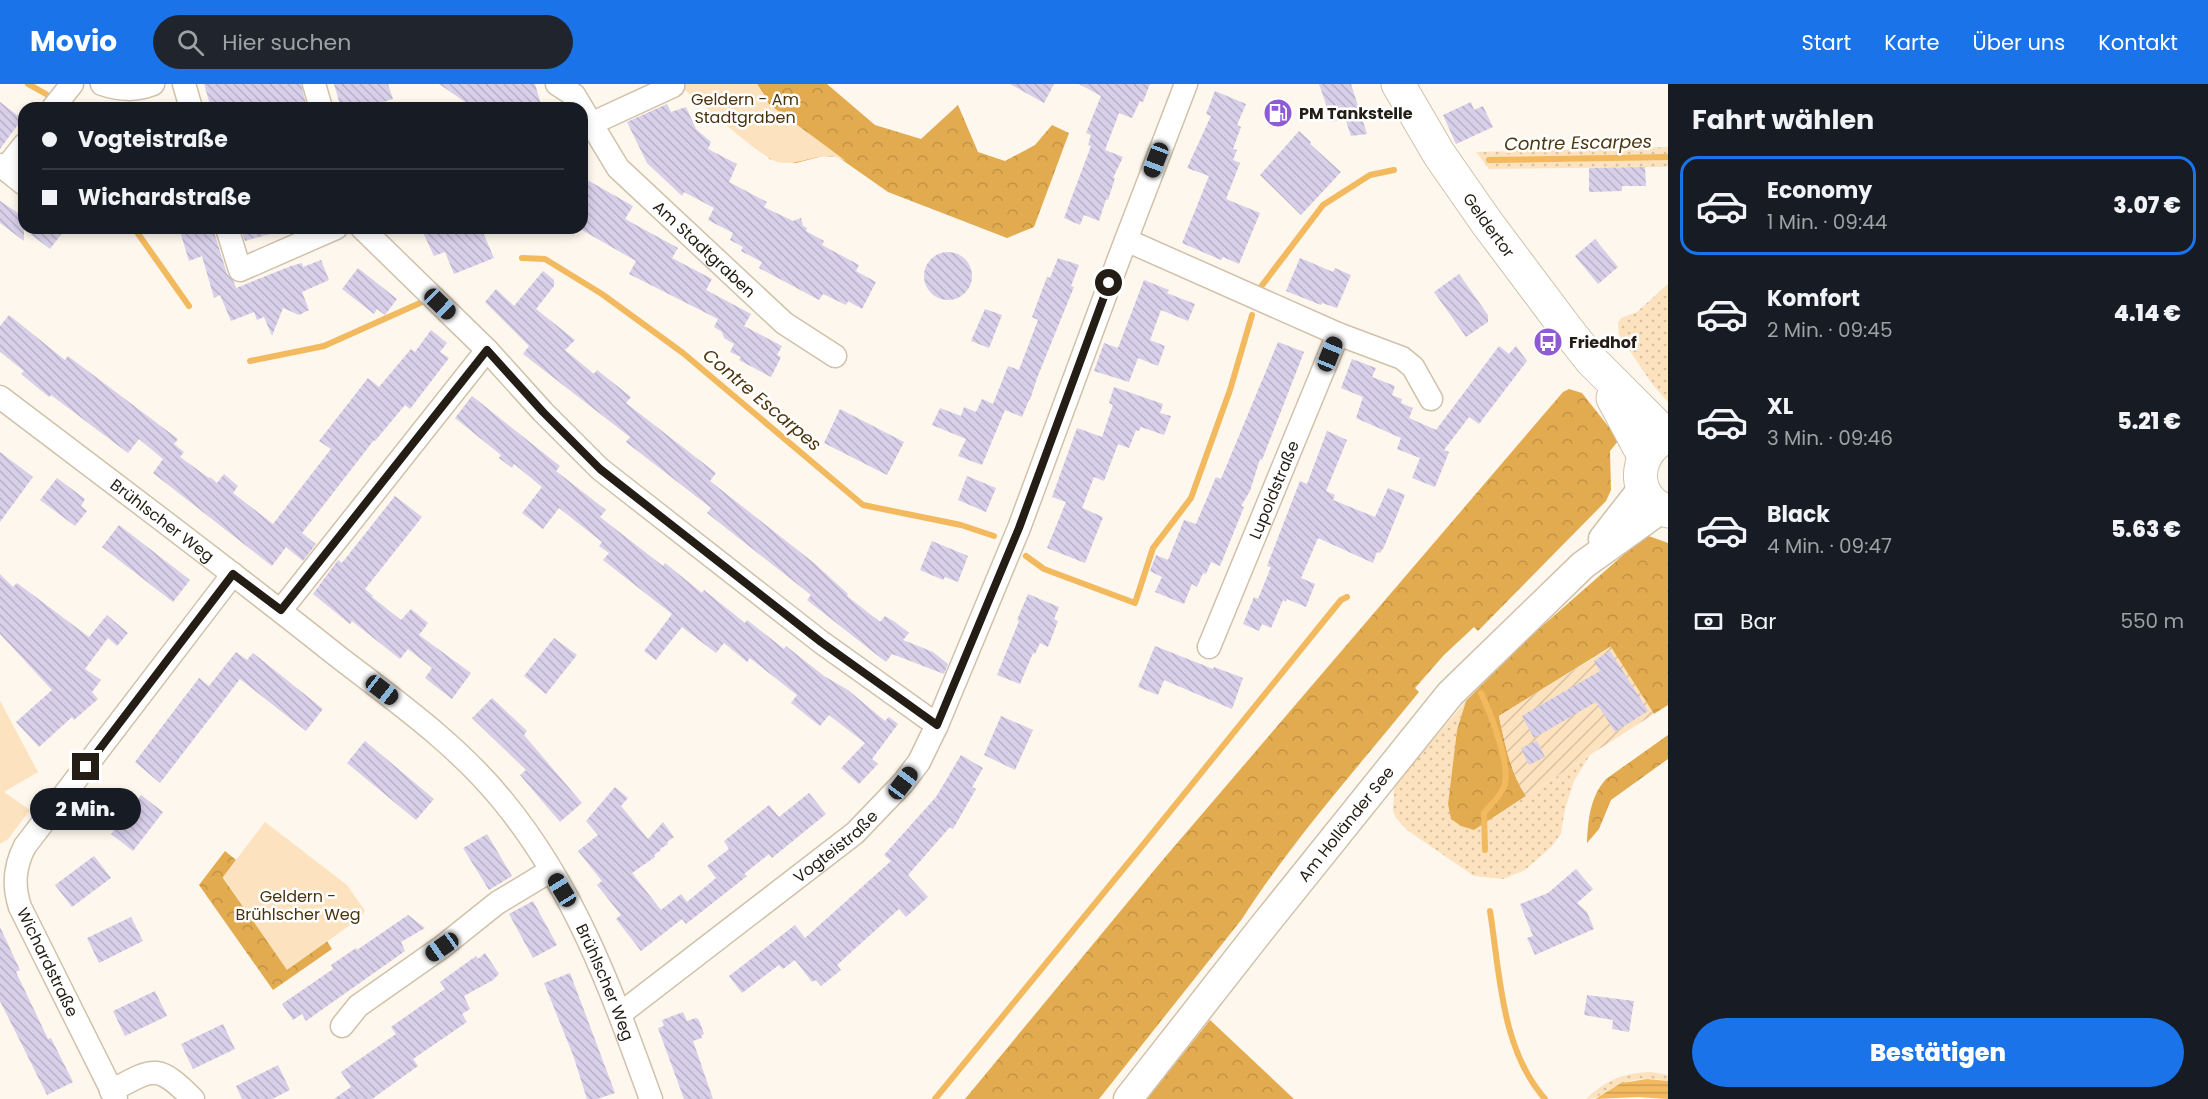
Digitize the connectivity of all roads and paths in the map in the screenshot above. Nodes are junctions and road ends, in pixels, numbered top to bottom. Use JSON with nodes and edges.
{"nodes":[{"id":1,"x":72,"y":84,"type":"edge"},
{"id":2,"x":102,"y":84,"type":"edge"},
{"id":3,"x":153,"y":84,"type":"edge"},
{"id":4,"x":184,"y":84,"type":"edge"},
{"id":5,"x":314,"y":84,"type":"edge"},
{"id":6,"x":557,"y":84,"type":"edge"},
{"id":7,"x":1186,"y":84,"type":"edge"},
{"id":8,"x":1398,"y":84,"type":"edge"},
{"id":9,"x":673,"y":86,"type":"dead end"},
{"id":10,"x":58,"y":102,"type":"edge"},
{"id":11,"x":189,"y":102,"type":"edge"},
{"id":12,"x":319,"y":102,"type":"edge"},
{"id":13,"x":577,"y":102,"type":"edge"},
{"id":14,"x":588,"y":126,"type":"edge"},
{"id":15,"x":588,"y":127,"type":"edge"},
{"id":16,"x":18,"y":151,"type":"edge"},
{"id":17,"x":3,"y":167,"type":"edge"},
{"id":18,"x":18,"y":179,"type":"edge"},
{"id":19,"x":229,"y":234,"type":"edge"},
{"id":20,"x":322,"y":234,"type":"edge"},
{"id":21,"x":368,"y":234,"type":"edge"},
{"id":22,"x":1126,"y":240,"type":"junction"},
{"id":23,"x":1338,"y":334,"type":"junction"},
{"id":24,"x":487,"y":350,"type":"junction"},
{"id":25,"x":835,"y":356,"type":"dead end"},
{"id":26,"x":0,"y":397,"type":"edge"},
{"id":27,"x":1431,"y":399,"type":"dead end"},
{"id":28,"x":1660,"y":444,"type":"edge"},
{"id":29,"x":1657,"y":503,"type":"edge"},
{"id":30,"x":233,"y":574,"type":"junction"},
{"id":31,"x":281,"y":610,"type":"junction"},
{"id":32,"x":1209,"y":647,"type":"dead end"},
{"id":33,"x":937,"y":725,"type":"junction"},
{"id":34,"x":550,"y":871,"type":"junction"},
{"id":35,"x":620,"y":1014,"type":"junction"},
{"id":36,"x":342,"y":1026,"type":"dead end"},
{"id":37,"x":114,"y":1095,"type":"edge"},
{"id":38,"x":193,"y":1099,"type":"edge"},
{"id":39,"x":651,"y":1099,"type":"edge"},
{"id":40,"x":1128,"y":1099,"type":"edge"}],
"edges":[{"from":1,"to":10,"type":"street"},
{"from":2,"to":3,"type":"street"},
{"from":4,"to":11,"type":"street"},
{"from":5,"to":12,"type":"street"},
{"from":6,"to":13,"type":"street","name":"Am Stadtgraben"},
{"from":7,"to":22,"type":"street","name":"Vogteistraße"},
{"from":8,"to":28,"type":"main road","name":"Geldertor"},
{"from":9,"to":14,"type":"street"},
{"from":15,"to":25,"type":"street","name":"Am Stadtgraben"},
{"from":16,"to":17,"type":"street"},
{"from":17,"to":18,"type":"street"},
{"from":19,"to":20,"type":"street"},
{"from":21,"to":24,"type":"street"},
{"from":22,"to":23,"type":"street"},
{"from":22,"to":33,"type":"street","name":"Vogteistraße"},
{"from":23,"to":27,"type":"street"},
{"from":23,"to":32,"type":"street","name":"Lupoldstraße"},
{"from":24,"to":31,"type":"street"},
{"from":24,"to":33,"type":"street"},
{"from":26,"to":30,"type":"street","name":"Brühlscher Weg"},
{"from":28,"to":29,"type":"main road"},
{"from":29,"to":40,"type":"street","name":"Am Holländer See"},
{"from":30,"to":31,"type":"street","name":"Brühlscher Weg"},
{"from":30,"to":37,"type":"street","name":"Wichardstraße"},
{"from":31,"to":34,"type":"street","name":"Brühlscher Weg"},
{"from":33,"to":35,"type":"street","name":"Vogteistraße"},
{"from":34,"to":35,"type":"street","name":"Brühlscher Weg"},
{"from":34,"to":36,"type":"street"},
{"from":35,"to":39,"type":"street","name":"Brühlscher Weg"},
{"from":37,"to":38,"type":"street","name":"Wichardstraße"}]}
